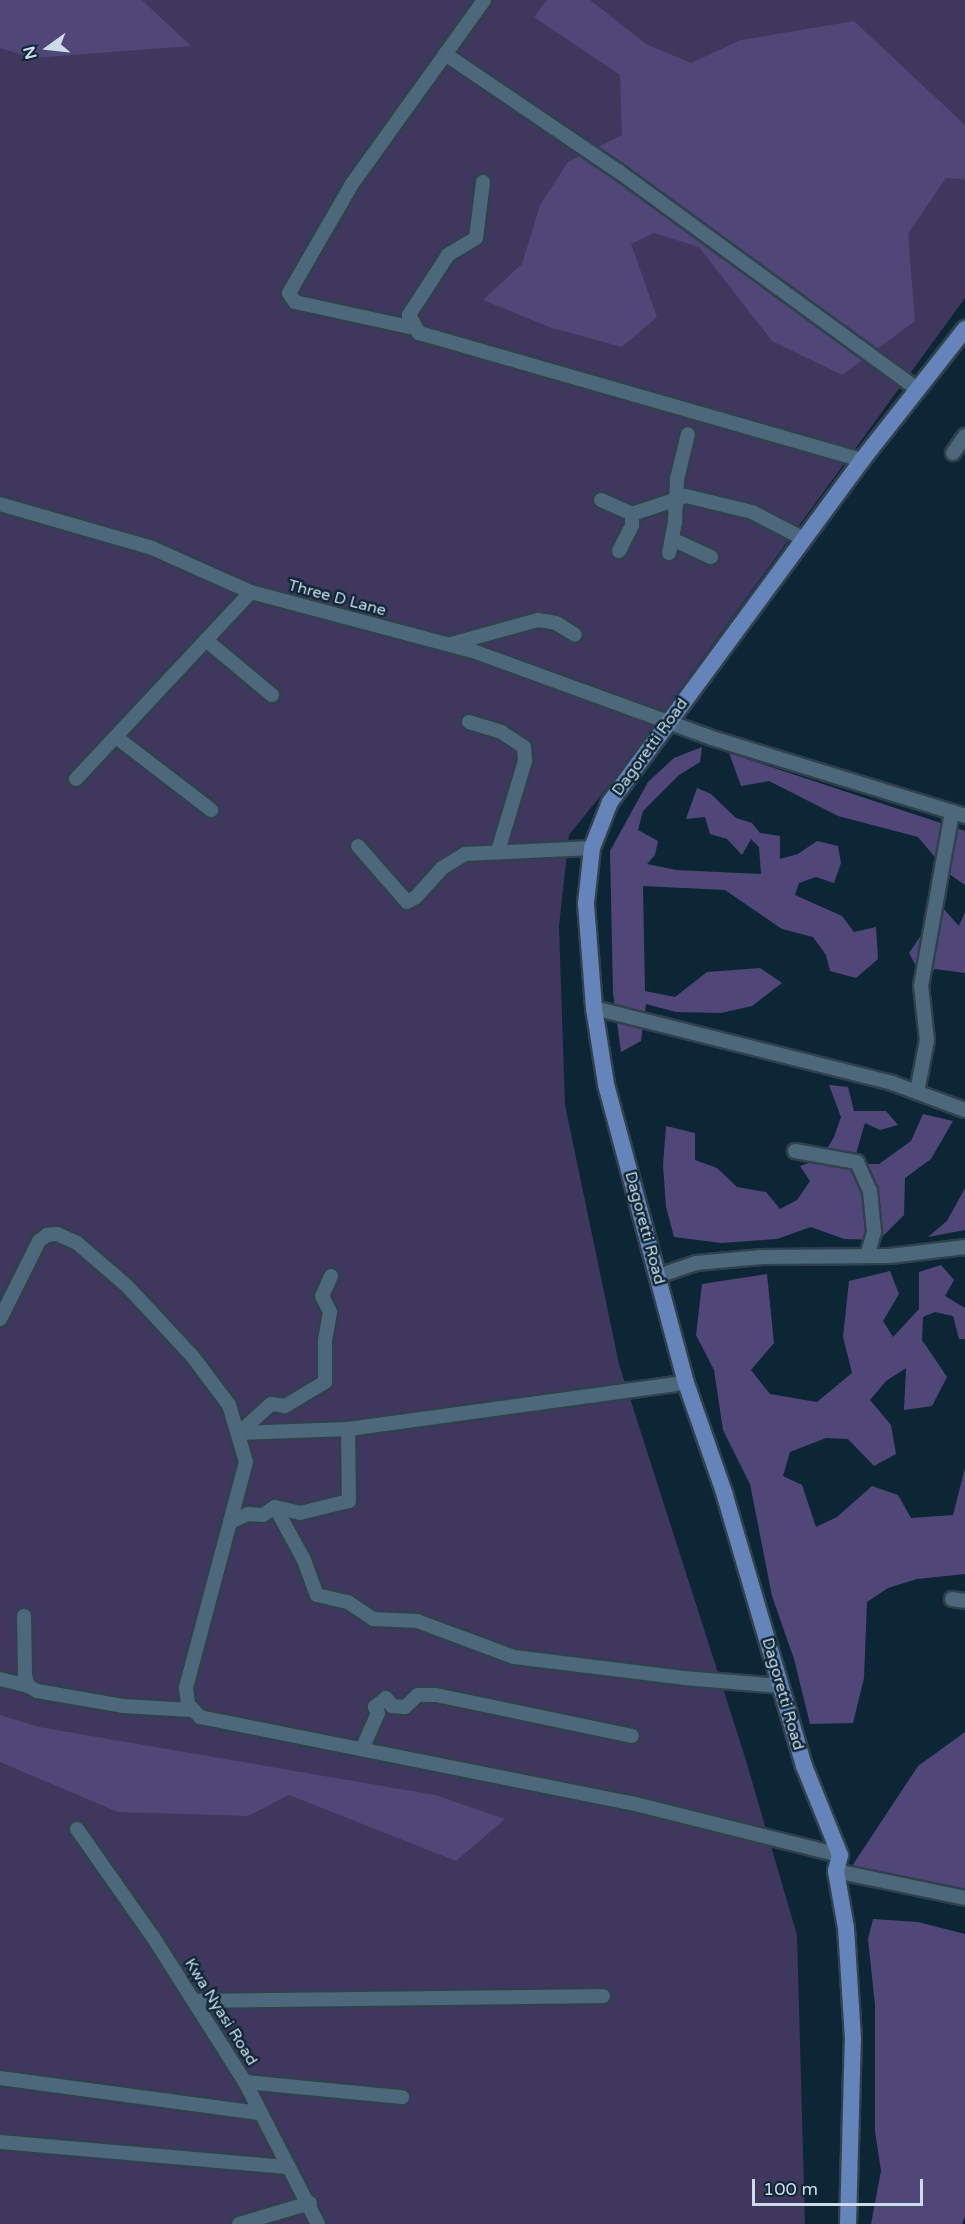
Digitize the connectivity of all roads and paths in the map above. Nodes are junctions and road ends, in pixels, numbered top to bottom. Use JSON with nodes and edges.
{"nodes":[{"id":1,"x":483,"y":0,"type":"edge"},
{"id":2,"x":445,"y":54,"type":"junction"},
{"id":3,"x":483,"y":182,"type":"dead end"},
{"id":4,"x":414,"y":328,"type":"junction"},
{"id":5,"x":965,"y":329,"type":"edge"},
{"id":6,"x":918,"y":390,"type":"junction"},
{"id":7,"x":688,"y":434,"type":"dead end"},
{"id":8,"x":965,"y":436,"type":"edge"},
{"id":9,"x":953,"y":453,"type":"dead end"},
{"id":10,"x":862,"y":460,"type":"junction"},
{"id":11,"x":678,"y":498,"type":"junction"},
{"id":12,"x":601,"y":500,"type":"dead end"},
{"id":13,"x":0,"y":504,"type":"edge"},
{"id":14,"x":632,"y":514,"type":"junction"},
{"id":15,"x":804,"y":539,"type":"junction"},
{"id":16,"x":620,"y":551,"type":"dead end"},
{"id":17,"x":711,"y":557,"type":"dead end"},
{"id":18,"x":251,"y":592,"type":"junction"},
{"id":19,"x":575,"y":635,"type":"dead end"},
{"id":20,"x":206,"y":640,"type":"junction"},
{"id":21,"x":449,"y":644,"type":"junction"},
{"id":22,"x":272,"y":695,"type":"dead end"},
{"id":23,"x":668,"y":720,"type":"junction"},
{"id":24,"x":469,"y":722,"type":"dead end"},
{"id":25,"x":116,"y":737,"type":"junction"},
{"id":26,"x":76,"y":779,"type":"dead end"},
{"id":27,"x":211,"y":810,"type":"dead end"},
{"id":28,"x":958,"y":814,"type":"edge"},
{"id":29,"x":358,"y":846,"type":"dead end"},
{"id":30,"x":592,"y":848,"type":"junction"},
{"id":31,"x":498,"y":851,"type":"junction"},
{"id":32,"x":594,"y":1008,"type":"junction"},
{"id":33,"x":917,"y":1092,"type":"junction"},
{"id":34,"x":965,"y":1110,"type":"edge"},
{"id":35,"x":795,"y":1151,"type":"dead end"},
{"id":36,"x":965,"y":1247,"type":"edge"},
{"id":37,"x":867,"y":1256,"type":"junction"},
{"id":38,"x":331,"y":1276,"type":"dead end"},
{"id":39,"x":657,"y":1276,"type":"junction"},
{"id":40,"x":0,"y":1319,"type":"edge"},
{"id":41,"x":686,"y":1383,"type":"junction"},
{"id":42,"x":348,"y":1429,"type":"junction"},
{"id":43,"x":239,"y":1433,"type":"junction"},
{"id":44,"x":275,"y":1507,"type":"junction"},
{"id":45,"x":230,"y":1522,"type":"junction"},
{"id":46,"x":24,"y":1616,"type":"dead end"},
{"id":47,"x":0,"y":1679,"type":"edge"},
{"id":48,"x":28,"y":1686,"type":"junction"},
{"id":49,"x":781,"y":1686,"type":"junction"},
{"id":50,"x":191,"y":1710,"type":"junction"},
{"id":51,"x":632,"y":1736,"type":"dead end"},
{"id":52,"x":362,"y":1749,"type":"junction"},
{"id":53,"x":77,"y":1829,"type":"dead end"},
{"id":54,"x":838,"y":1863,"type":"junction"},
{"id":55,"x":965,"y":1898,"type":"edge"},
{"id":56,"x":603,"y":1996,"type":"dead end"},
{"id":57,"x":195,"y":2001,"type":"junction"},
{"id":58,"x":0,"y":2078,"type":"edge"},
{"id":59,"x":245,"y":2082,"type":"junction"},
{"id":60,"x":402,"y":2097,"type":"dead end"},
{"id":61,"x":259,"y":2113,"type":"junction"},
{"id":62,"x":0,"y":2142,"type":"edge"},
{"id":63,"x":288,"y":2167,"type":"junction"},
{"id":64,"x":310,"y":2203,"type":"junction"},
{"id":65,"x":239,"y":2224,"type":"edge"},
{"id":66,"x":318,"y":2224,"type":"edge"},
{"id":67,"x":848,"y":2224,"type":"edge"}],
"edges":[{"from":1,"to":2,"type":"street"},
{"from":2,"to":4,"type":"street"},
{"from":2,"to":6,"type":"street"},
{"from":3,"to":4,"type":"street"},
{"from":4,"to":10,"type":"street"},
{"from":5,"to":6,"type":"main road","name":"Dagoretti Road"},
{"from":6,"to":10,"type":"main road","name":"Dagoretti Road"},
{"from":7,"to":11,"type":"street"},
{"from":8,"to":9,"type":"street"},
{"from":10,"to":15,"type":"main road","name":"Dagoretti Road"},
{"from":11,"to":14,"type":"street"},
{"from":11,"to":15,"type":"street"},
{"from":11,"to":17,"type":"street"},
{"from":12,"to":14,"type":"street"},
{"from":13,"to":18,"type":"street","name":"Three D Lane"},
{"from":14,"to":16,"type":"street"},
{"from":15,"to":23,"type":"main road","name":"Dagoretti Road"},
{"from":18,"to":20,"type":"street"},
{"from":18,"to":21,"type":"street","name":"Three D Lane"},
{"from":19,"to":21,"type":"street"},
{"from":20,"to":22,"type":"street"},
{"from":20,"to":25,"type":"street"},
{"from":21,"to":23,"type":"street","name":"Three D Lane"},
{"from":23,"to":28,"type":"street","name":"Three D Lane"},
{"from":23,"to":30,"type":"main road","name":"Dagoretti Road"},
{"from":24,"to":31,"type":"street"},
{"from":25,"to":26,"type":"street"},
{"from":25,"to":27,"type":"street"},
{"from":28,"to":33,"type":"street"},
{"from":29,"to":31,"type":"street"},
{"from":30,"to":31,"type":"street"},
{"from":30,"to":32,"type":"main road","name":"Dagoretti Road"},
{"from":32,"to":33,"type":"street"},
{"from":32,"to":39,"type":"main road","name":"Dagoretti Road"},
{"from":33,"to":34,"type":"street"},
{"from":35,"to":37,"type":"street"},
{"from":36,"to":37,"type":"street"},
{"from":37,"to":39,"type":"street"},
{"from":38,"to":43,"type":"street"},
{"from":39,"to":41,"type":"main road","name":"Dagoretti Road"},
{"from":40,"to":43,"type":"street"},
{"from":41,"to":42,"type":"street"},
{"from":41,"to":49,"type":"main road","name":"Dagoretti Road"},
{"from":42,"to":43,"type":"street"},
{"from":42,"to":44,"type":"street"},
{"from":43,"to":45,"type":"street"},
{"from":44,"to":45,"type":"street"},
{"from":44,"to":49,"type":"street"},
{"from":45,"to":50,"type":"street"},
{"from":46,"to":48,"type":"street"},
{"from":47,"to":48,"type":"street"},
{"from":48,"to":50,"type":"street"},
{"from":49,"to":54,"type":"main road","name":"Dagoretti Road"},
{"from":50,"to":52,"type":"street"},
{"from":51,"to":52,"type":"street"},
{"from":52,"to":54,"type":"street"},
{"from":53,"to":57,"type":"street","name":"Kwa Nyasi Road"},
{"from":54,"to":55,"type":"street"},
{"from":54,"to":67,"type":"main road","name":"Dagoretti Road"},
{"from":56,"to":57,"type":"street"},
{"from":57,"to":59,"type":"street","name":"Kwa Nyasi Road"},
{"from":58,"to":61,"type":"street"},
{"from":59,"to":60,"type":"street"},
{"from":59,"to":61,"type":"street","name":"Kwa Nyasi Road"},
{"from":61,"to":63,"type":"street","name":"Kwa Nyasi Road"},
{"from":62,"to":63,"type":"street"},
{"from":63,"to":64,"type":"street","name":"Kwa Nyasi Road"},
{"from":64,"to":65,"type":"street"},
{"from":64,"to":66,"type":"street","name":"Kwa Nyasi Road"}]}
